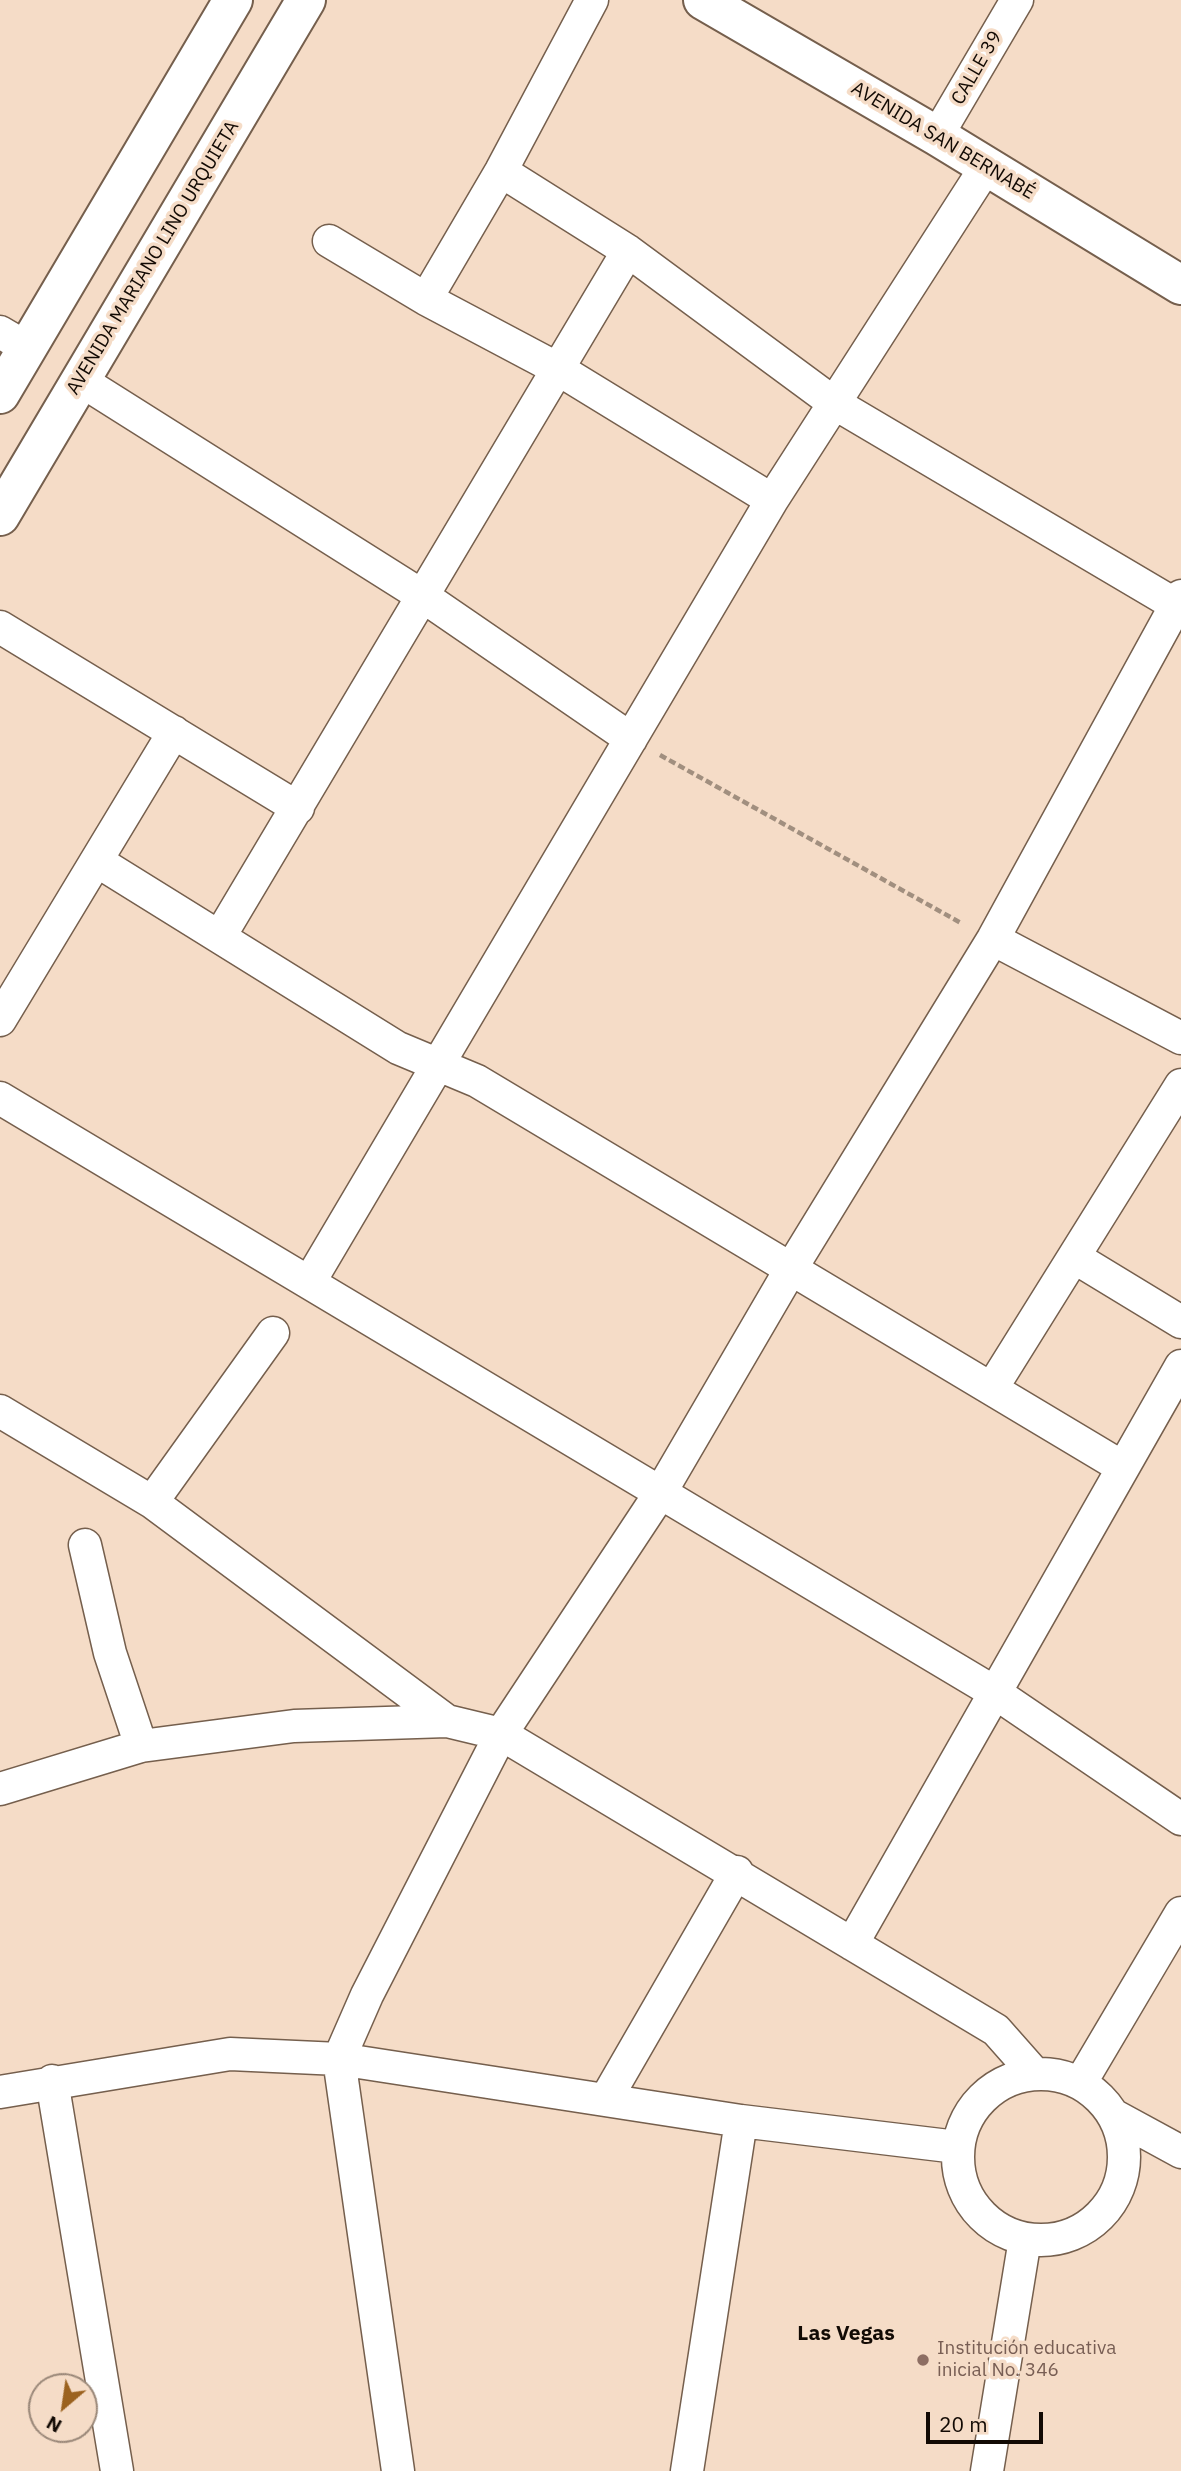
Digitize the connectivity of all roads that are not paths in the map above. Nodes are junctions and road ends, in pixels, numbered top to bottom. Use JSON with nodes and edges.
{"nodes":[{"id":1,"x":233,"y":0,"type":"edge"},
{"id":2,"x":306,"y":0,"type":"edge"},
{"id":3,"x":592,"y":0,"type":"edge"},
{"id":4,"x":703,"y":0,"type":"edge"},
{"id":5,"x":1017,"y":0,"type":"edge"},
{"id":6,"x":937,"y":136,"type":"junction"},
{"id":7,"x":986,"y":167,"type":"junction"},
{"id":8,"x":501,"y":171,"type":"junction"},
{"id":9,"x":329,"y":241,"type":"dead end"},
{"id":10,"x":628,"y":251,"type":"junction"},
{"id":11,"x":1181,"y":285,"type":"edge"},
{"id":12,"x":426,"y":299,"type":"junction"},
{"id":13,"x":14,"y":340,"type":"edge"},
{"id":14,"x":558,"y":369,"type":"junction"},
{"id":15,"x":80,"y":380,"type":"junction"},
{"id":16,"x":0,"y":394,"type":"edge"},
{"id":17,"x":834,"y":403,"type":"junction"},
{"id":18,"x":772,"y":500,"type":"junction"},
{"id":19,"x":0,"y":516,"type":"edge"},
{"id":20,"x":424,"y":597,"type":"junction"},
{"id":21,"x":1179,"y":603,"type":"edge"},
{"id":22,"x":0,"y":627,"type":"edge"},
{"id":23,"x":174,"y":732,"type":"junction"},
{"id":24,"x":632,"y":739,"type":"junction"},
{"id":25,"x":298,"y":807,"type":"junction"},
{"id":26,"x":97,"y":861,"type":"junction"},
{"id":27,"x":220,"y":936,"type":"junction"},
{"id":28,"x":993,"y":939,"type":"junction"},
{"id":29,"x":0,"y":1020,"type":"edge"},
{"id":30,"x":1181,"y":1038,"type":"edge"},
{"id":31,"x":438,"y":1064,"type":"junction"},
{"id":32,"x":1181,"y":1085,"type":"edge"},
{"id":33,"x":0,"y":1098,"type":"edge"},
{"id":34,"x":1074,"y":1257,"type":"junction"},
{"id":35,"x":792,"y":1267,"type":"junction"},
{"id":36,"x":310,"y":1281,"type":"junction"},
{"id":37,"x":1181,"y":1322,"type":"edge"},
{"id":38,"x":273,"y":1333,"type":"dead end"},
{"id":39,"x":1181,"y":1366,"type":"edge"},
{"id":40,"x":992,"y":1388,"type":"junction"},
{"id":41,"x":0,"y":1411,"type":"edge"},
{"id":42,"x":1122,"y":1467,"type":"junction"},
{"id":43,"x":659,"y":1494,"type":"junction"},
{"id":44,"x":152,"y":1502,"type":"junction"},
{"id":45,"x":85,"y":1545,"type":"dead end"},
{"id":46,"x":994,"y":1692,"type":"junction"},
{"id":47,"x":447,"y":1721,"type":"junction"},
{"id":48,"x":501,"y":1734,"type":"junction"},
{"id":49,"x":141,"y":1745,"type":"junction"},
{"id":50,"x":0,"y":1788,"type":"edge"},
{"id":51,"x":1181,"y":1818,"type":"edge"},
{"id":52,"x":737,"y":1872,"type":"junction"},
{"id":53,"x":1181,"y":1913,"type":"edge"},
{"id":54,"x":852,"y":1944,"type":"junction"},
{"id":55,"x":340,"y":2059,"type":"junction"},
{"id":56,"x":1034,"y":2073,"type":"junction"},
{"id":57,"x":52,"y":2081,"type":"junction"},
{"id":58,"x":1081,"y":2082,"type":"junction"},
{"id":59,"x":0,"y":2092,"type":"edge"},
{"id":60,"x":606,"y":2099,"type":"junction"},
{"id":61,"x":1115,"y":2116,"type":"junction"},
{"id":62,"x":741,"y":2121,"type":"junction"},
{"id":63,"x":957,"y":2147,"type":"junction"},
{"id":64,"x":1181,"y":2152,"type":"edge"},
{"id":65,"x":1025,"y":2239,"type":"junction"},
{"id":66,"x":117,"y":2471,"type":"edge"},
{"id":67,"x":398,"y":2471,"type":"edge"},
{"id":68,"x":687,"y":2471,"type":"edge"},
{"id":69,"x":987,"y":2471,"type":"edge"}],
"edges":[{"from":1,"to":13,"type":"main road"},
{"from":2,"to":15,"type":"main road","name":"AVENIDA MARIANO LINO URQUIETA"},
{"from":3,"to":8,"type":"street"},
{"from":4,"to":6,"type":"main road","name":"AVENIDA SAN BERNABÉ"},
{"from":5,"to":6,"type":"street","name":"CALLE 39"},
{"from":6,"to":7,"type":"main road","name":"AVENIDA SAN BERNABÉ"},
{"from":7,"to":11,"type":"main road","name":"AVENIDA SAN BERNABÉ"},
{"from":7,"to":17,"type":"street"},
{"from":8,"to":10,"type":"street"},
{"from":8,"to":12,"type":"street"},
{"from":9,"to":12,"type":"street"},
{"from":10,"to":14,"type":"street"},
{"from":10,"to":17,"type":"street"},
{"from":12,"to":14,"type":"street"},
{"from":13,"to":16,"type":"main road"},
{"from":14,"to":18,"type":"street"},
{"from":14,"to":20,"type":"street"},
{"from":15,"to":19,"type":"main road","name":"AVENIDA MARIANO LINO URQUIETA"},
{"from":15,"to":20,"type":"street"},
{"from":17,"to":18,"type":"street"},
{"from":17,"to":21,"type":"street"},
{"from":18,"to":24,"type":"street"},
{"from":20,"to":24,"type":"street"},
{"from":20,"to":25,"type":"street"},
{"from":21,"to":28,"type":"street"},
{"from":22,"to":23,"type":"street"},
{"from":23,"to":25,"type":"street"},
{"from":23,"to":26,"type":"street"},
{"from":24,"to":31,"type":"street"},
{"from":25,"to":27,"type":"street"},
{"from":26,"to":27,"type":"street"},
{"from":26,"to":29,"type":"street"},
{"from":27,"to":31,"type":"street"},
{"from":28,"to":30,"type":"street"},
{"from":28,"to":35,"type":"street"},
{"from":31,"to":35,"type":"street"},
{"from":31,"to":36,"type":"street"},
{"from":32,"to":34,"type":"street"},
{"from":33,"to":36,"type":"street"},
{"from":34,"to":37,"type":"street"},
{"from":34,"to":40,"type":"street"},
{"from":35,"to":40,"type":"street"},
{"from":35,"to":43,"type":"street"},
{"from":36,"to":43,"type":"street"},
{"from":38,"to":44,"type":"street"},
{"from":39,"to":42,"type":"street"},
{"from":40,"to":42,"type":"street"},
{"from":41,"to":44,"type":"street"},
{"from":42,"to":46,"type":"street"},
{"from":43,"to":46,"type":"street"},
{"from":43,"to":48,"type":"street"},
{"from":44,"to":47,"type":"street"},
{"from":45,"to":49,"type":"street"},
{"from":46,"to":51,"type":"street"},
{"from":46,"to":54,"type":"street"},
{"from":47,"to":48,"type":"street"},
{"from":47,"to":49,"type":"street"},
{"from":48,"to":52,"type":"street"},
{"from":48,"to":55,"type":"street"},
{"from":49,"to":50,"type":"street"},
{"from":52,"to":54,"type":"street"},
{"from":52,"to":60,"type":"street"},
{"from":53,"to":58,"type":"street"},
{"from":54,"to":56,"type":"street"},
{"from":55,"to":57,"type":"street"},
{"from":55,"to":60,"type":"street"},
{"from":55,"to":67,"type":"street"},
{"from":56,"to":58,"type":"street"},
{"from":56,"to":63,"type":"street"},
{"from":57,"to":59,"type":"street"},
{"from":57,"to":66,"type":"street"},
{"from":58,"to":61,"type":"street"},
{"from":60,"to":62,"type":"street"},
{"from":61,"to":64,"type":"street"},
{"from":61,"to":65,"type":"street"},
{"from":62,"to":63,"type":"street"},
{"from":62,"to":68,"type":"street"},
{"from":63,"to":65,"type":"street"},
{"from":65,"to":69,"type":"street"}]}
